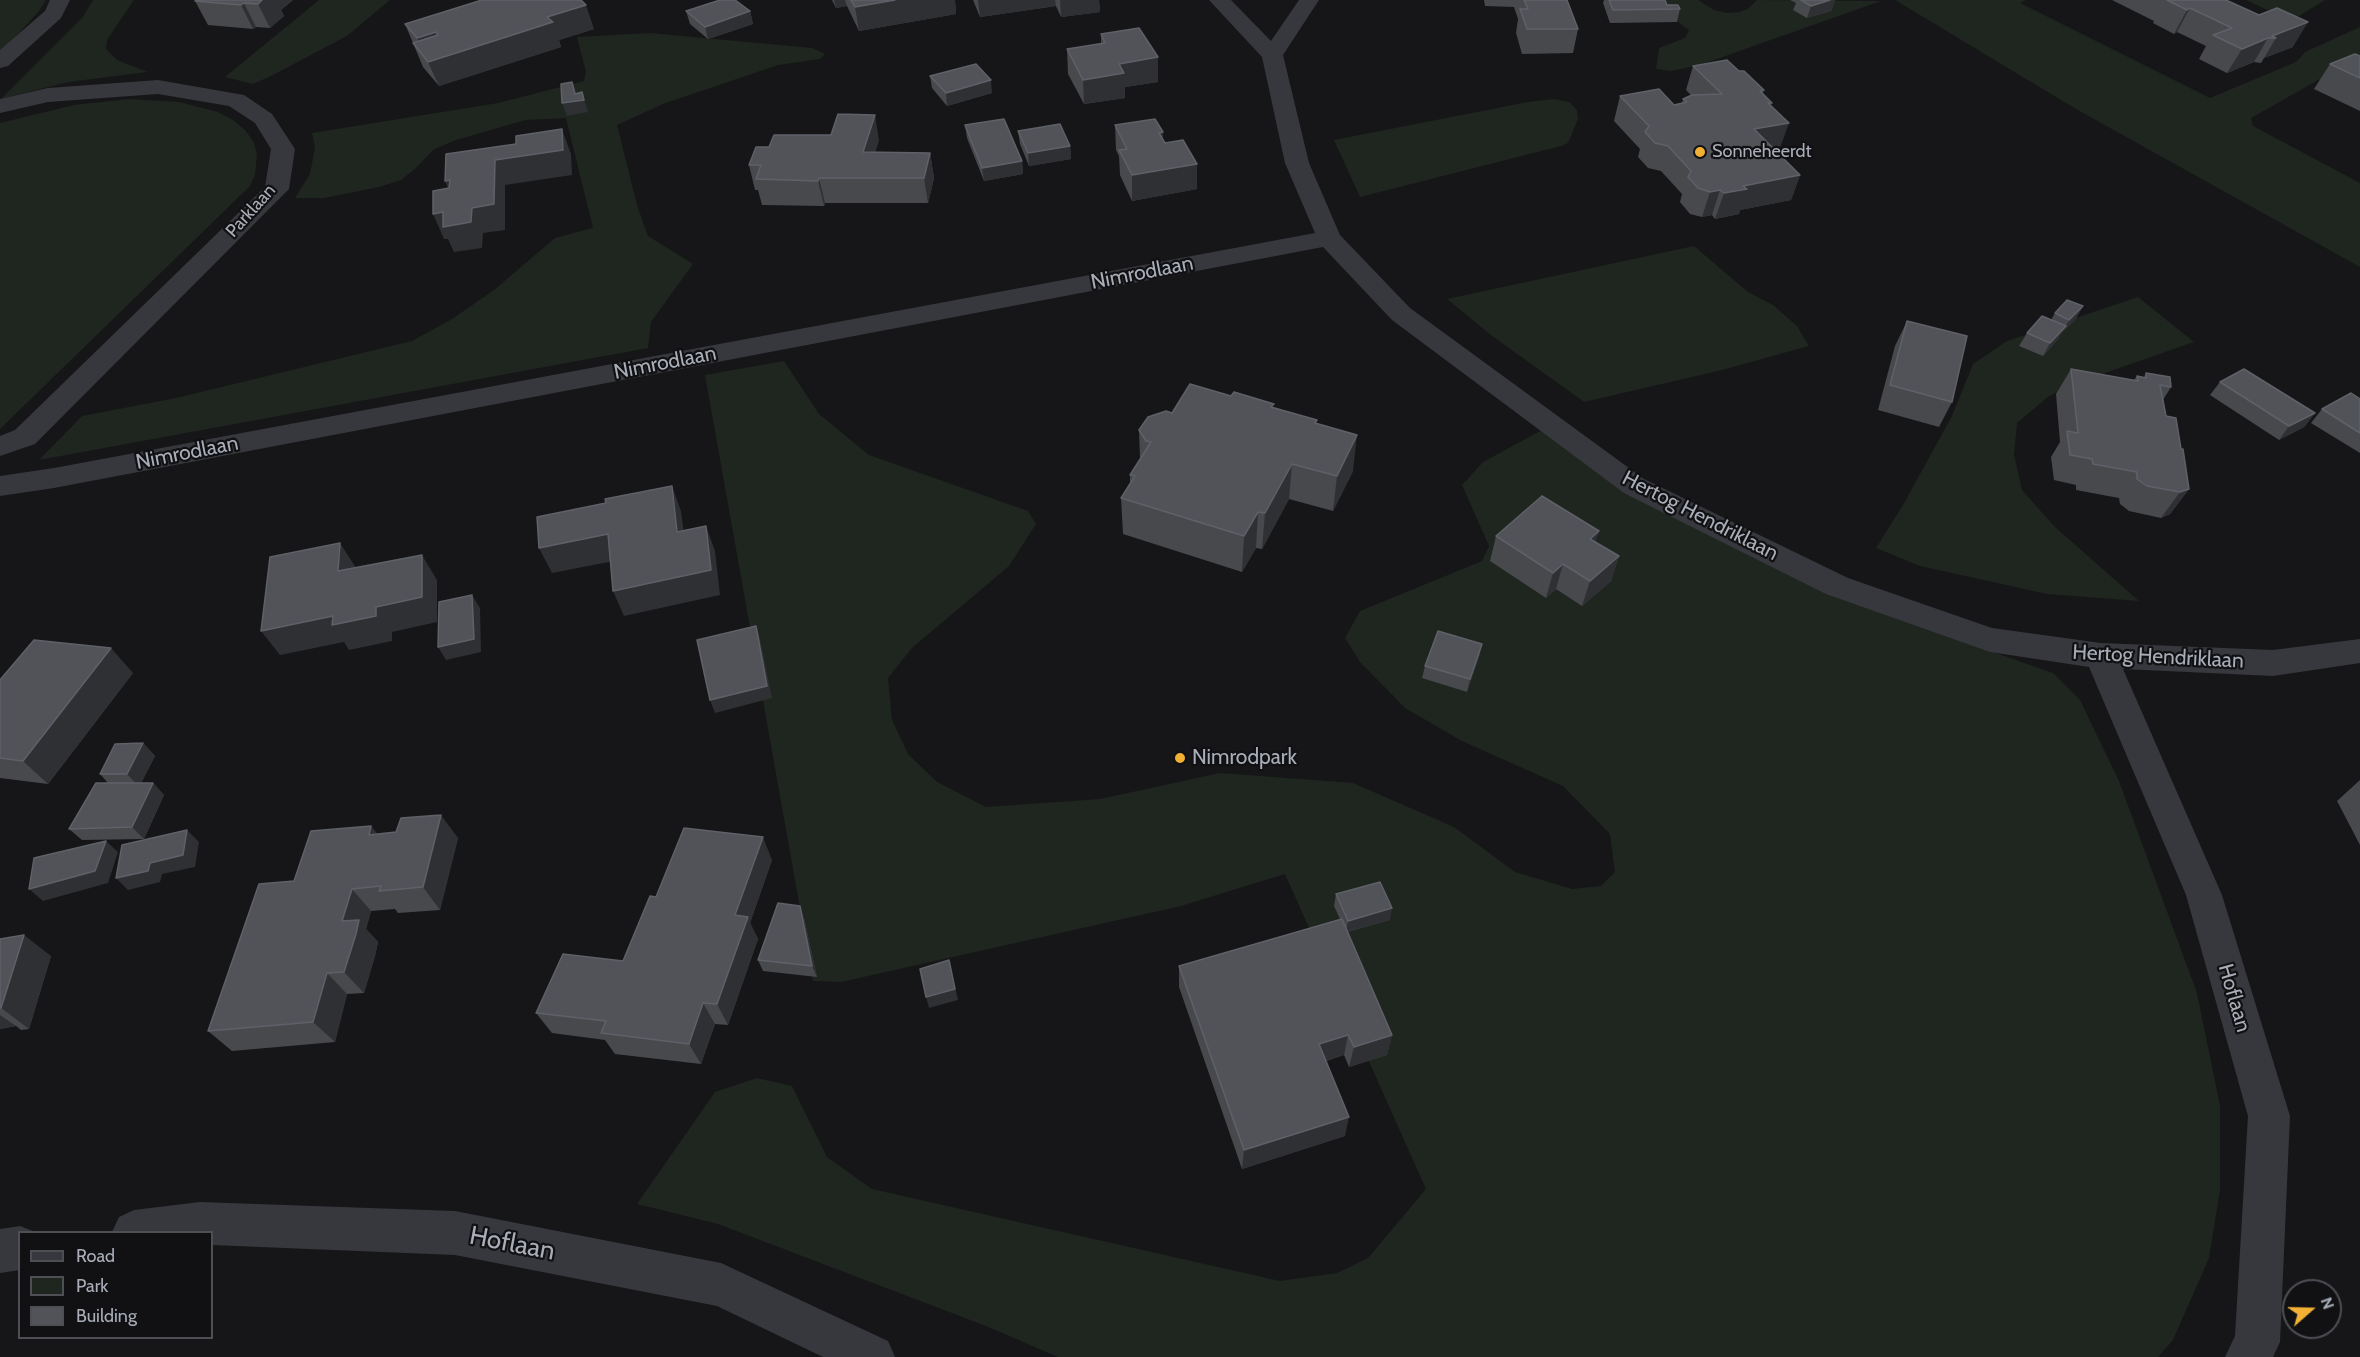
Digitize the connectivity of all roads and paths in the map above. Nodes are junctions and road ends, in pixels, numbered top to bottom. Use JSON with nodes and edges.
{"nodes":[{"id":1,"x":60,"y":0,"type":"edge"},
{"id":2,"x":1219,"y":0,"type":"edge"},
{"id":3,"x":1309,"y":0,"type":"edge"},
{"id":4,"x":1272,"y":55,"type":"junction"},
{"id":5,"x":0,"y":61,"type":"edge"},
{"id":6,"x":0,"y":106,"type":"edge"},
{"id":7,"x":1329,"y":238,"type":"junction"},
{"id":8,"x":0,"y":446,"type":"edge"},
{"id":9,"x":0,"y":486,"type":"edge"},
{"id":10,"x":2360,"y":651,"type":"edge"},
{"id":11,"x":2101,"y":657,"type":"junction"},
{"id":12,"x":147,"y":1231,"type":"edge"},
{"id":13,"x":18,"y":1248,"type":"edge"},
{"id":14,"x":0,"y":1251,"type":"edge"},
{"id":15,"x":872,"y":1357,"type":"edge"},
{"id":16,"x":2248,"y":1357,"type":"edge"}],
"edges":[{"from":1,"to":5,"type":"street"},
{"from":2,"to":4,"type":"street"},
{"from":3,"to":4,"type":"street"},
{"from":4,"to":7,"type":"street","name":"Hertog Hendriklaan"},
{"from":6,"to":8,"type":"street","name":"Parklaan"},
{"from":7,"to":9,"type":"street","name":"Nimrodlaan"},
{"from":7,"to":11,"type":"street","name":"Hertog Hendriklaan"},
{"from":10,"to":11,"type":"street","name":"Hertog Hendriklaan"},
{"from":11,"to":16,"type":"street","name":"Hoflaan"},
{"from":12,"to":15,"type":"street","name":"Hoflaan"},
{"from":13,"to":14,"type":"street"}]}
